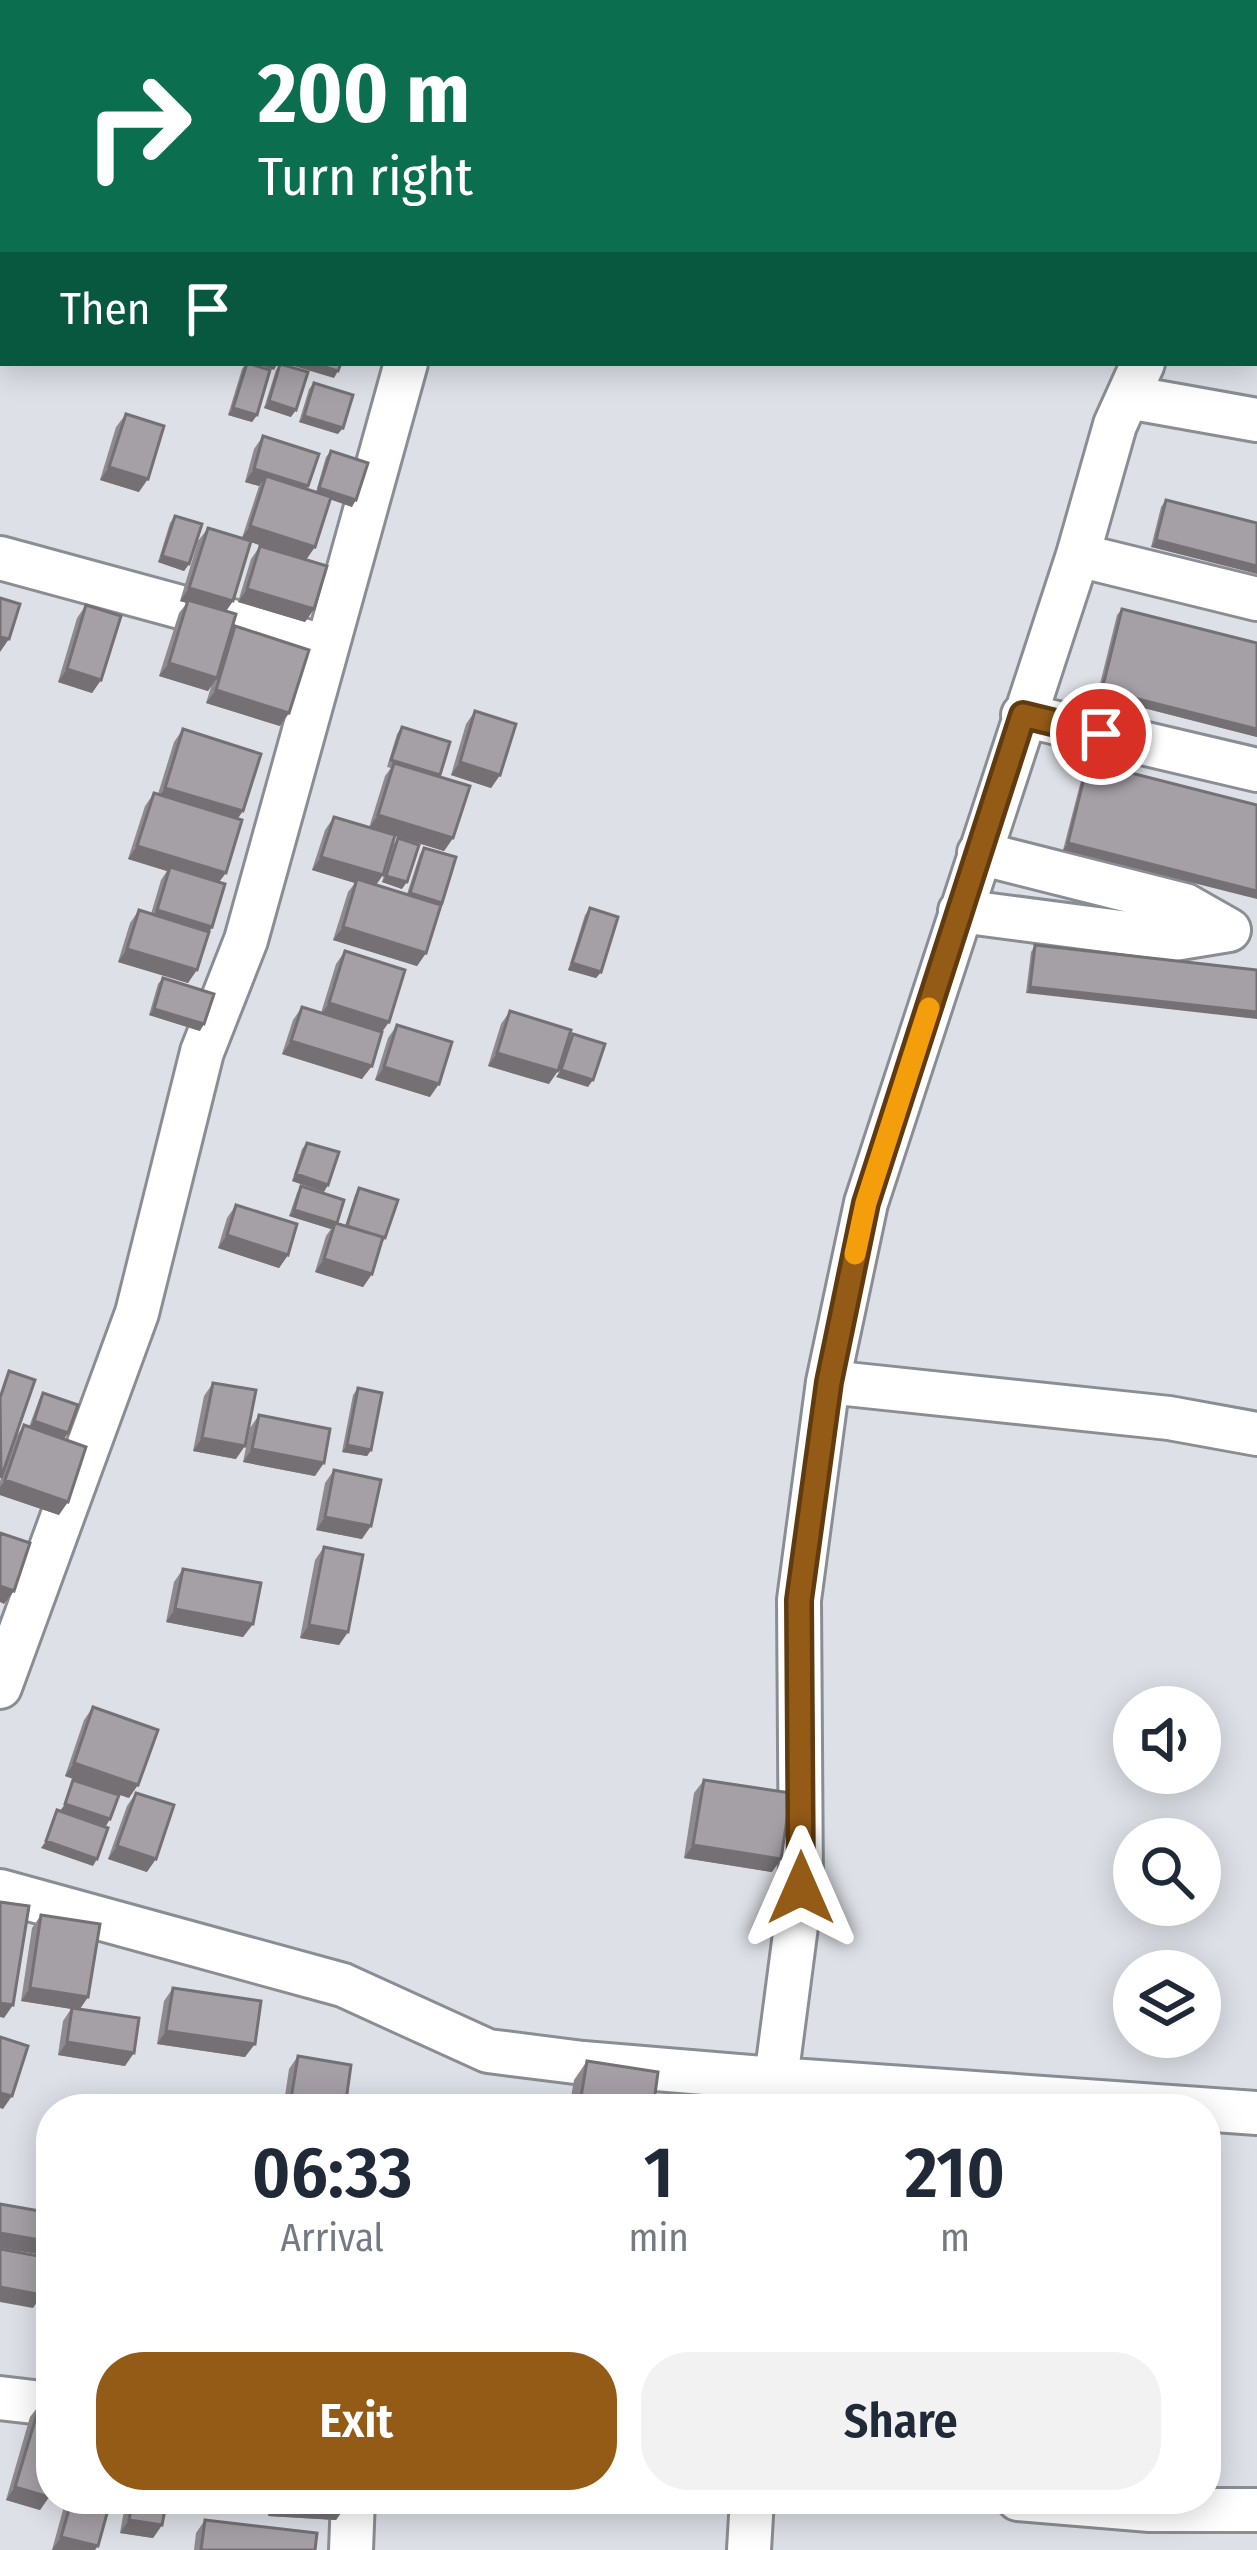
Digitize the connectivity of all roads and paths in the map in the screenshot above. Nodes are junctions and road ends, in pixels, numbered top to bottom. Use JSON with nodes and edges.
{"nodes":[{"id":1,"x":405,"y":366,"type":"edge"},
{"id":2,"x":1136,"y":380,"type":"edge"},
{"id":3,"x":1257,"y":419,"type":"edge"},
{"id":4,"x":1078,"y":555,"type":"junction"},
{"id":5,"x":0,"y":558,"type":"edge"},
{"id":6,"x":1257,"y":599,"type":"edge"},
{"id":7,"x":324,"y":646,"type":"junction"},
{"id":8,"x":1023,"y":715,"type":"junction"},
{"id":9,"x":1257,"y":770,"type":"edge"},
{"id":10,"x":979,"y":853,"type":"junction"},
{"id":11,"x":960,"y":910,"type":"junction"},
{"id":12,"x":1243,"y":932,"type":"edge"},
{"id":13,"x":829,"y":1382,"type":"junction"},
{"id":14,"x":1257,"y":1433,"type":"edge"},
{"id":15,"x":0,"y":1687,"type":"edge"},
{"id":16,"x":0,"y":1891,"type":"edge"},
{"id":17,"x":776,"y":2094,"type":"edge"},
{"id":18,"x":1221,"y":2112,"type":"edge"},
{"id":19,"x":1257,"y":2113,"type":"edge"},
{"id":20,"x":0,"y":2398,"type":"edge"},
{"id":21,"x":36,"y":2402,"type":"edge"},
{"id":22,"x":1221,"y":2510,"type":"edge"},
{"id":23,"x":1257,"y":2510,"type":"edge"},
{"id":24,"x":352,"y":2514,"type":"edge"},
{"id":25,"x":751,"y":2514,"type":"edge"},
{"id":26,"x":351,"y":2550,"type":"edge"},
{"id":27,"x":749,"y":2550,"type":"edge"}],
"edges":[{"from":1,"to":7,"type":"street"},
{"from":2,"to":3,"type":"street"},
{"from":2,"to":4,"type":"street"},
{"from":4,"to":6,"type":"street"},
{"from":4,"to":8,"type":"street"},
{"from":5,"to":7,"type":"street"},
{"from":7,"to":15,"type":"street"},
{"from":8,"to":9,"type":"street"},
{"from":8,"to":10,"type":"street"},
{"from":10,"to":11,"type":"street"},
{"from":10,"to":12,"type":"street"},
{"from":11,"to":12,"type":"street"},
{"from":11,"to":13,"type":"street"},
{"from":13,"to":14,"type":"street"},
{"from":13,"to":17,"type":"street"},
{"from":16,"to":17,"type":"street"},
{"from":18,"to":19,"type":"street"},
{"from":20,"to":21,"type":"street"},
{"from":22,"to":23,"type":"street"},
{"from":24,"to":26,"type":"street"},
{"from":25,"to":27,"type":"street"}]}
